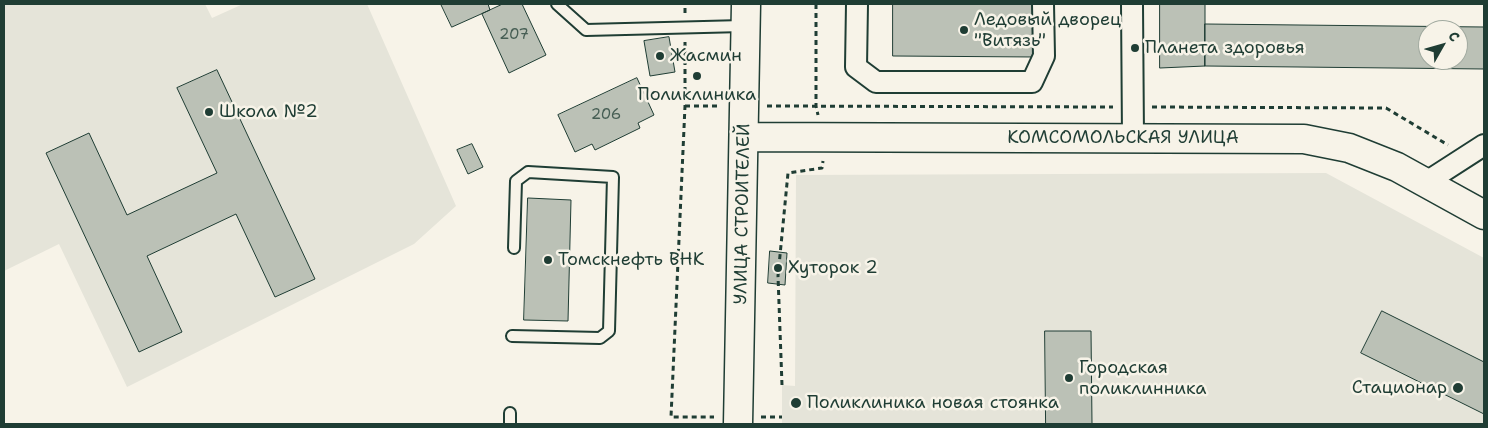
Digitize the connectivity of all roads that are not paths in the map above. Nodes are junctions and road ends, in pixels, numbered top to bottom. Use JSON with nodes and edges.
{"nodes":[{"id":1,"x":557,"y":4,"type":"edge"},
{"id":2,"x":857,"y":4,"type":"edge"},
{"id":3,"x":1043,"y":4,"type":"edge"},
{"id":4,"x":1132,"y":4,"type":"edge"},
{"id":5,"x":746,"y":15,"type":"edge"},
{"id":6,"x":745,"y":137,"type":"junction"},
{"id":7,"x":1133,"y":138,"type":"junction"},
{"id":8,"x":1484,"y":145,"type":"edge"},
{"id":9,"x":1425,"y":183,"type":"junction"},
{"id":10,"x":1484,"y":215,"type":"edge"},
{"id":11,"x":514,"y":248,"type":"dead end"},
{"id":12,"x":512,"y":336,"type":"dead end"},
{"id":13,"x":510,"y":412,"type":"dead end"},
{"id":14,"x":738,"y":421,"type":"edge"},
{"id":15,"x":510,"y":424,"type":"edge"}],
"edges":[{"from":1,"to":5,"type":"lane"},
{"from":2,"to":3,"type":"street"},
{"from":4,"to":7,"type":"street"},
{"from":5,"to":6,"type":"street","name":"УЛИЦА СТРОИТЕЛЕЙ"},
{"from":6,"to":7,"type":"street","name":"КОМСОМОЛЬСКАЯ УЛИЦА"},
{"from":6,"to":14,"type":"street","name":"УЛИЦА СТРОИТЕЛЕЙ"},
{"from":7,"to":9,"type":"street","name":"КОМСОМОЛЬСКАЯ УЛИЦА"},
{"from":8,"to":9,"type":"street"},
{"from":9,"to":10,"type":"street","name":"КОМСОМОЛЬСКАЯ УЛИЦА"},
{"from":11,"to":12,"type":"lane"},
{"from":13,"to":15,"type":"lane"}]}
